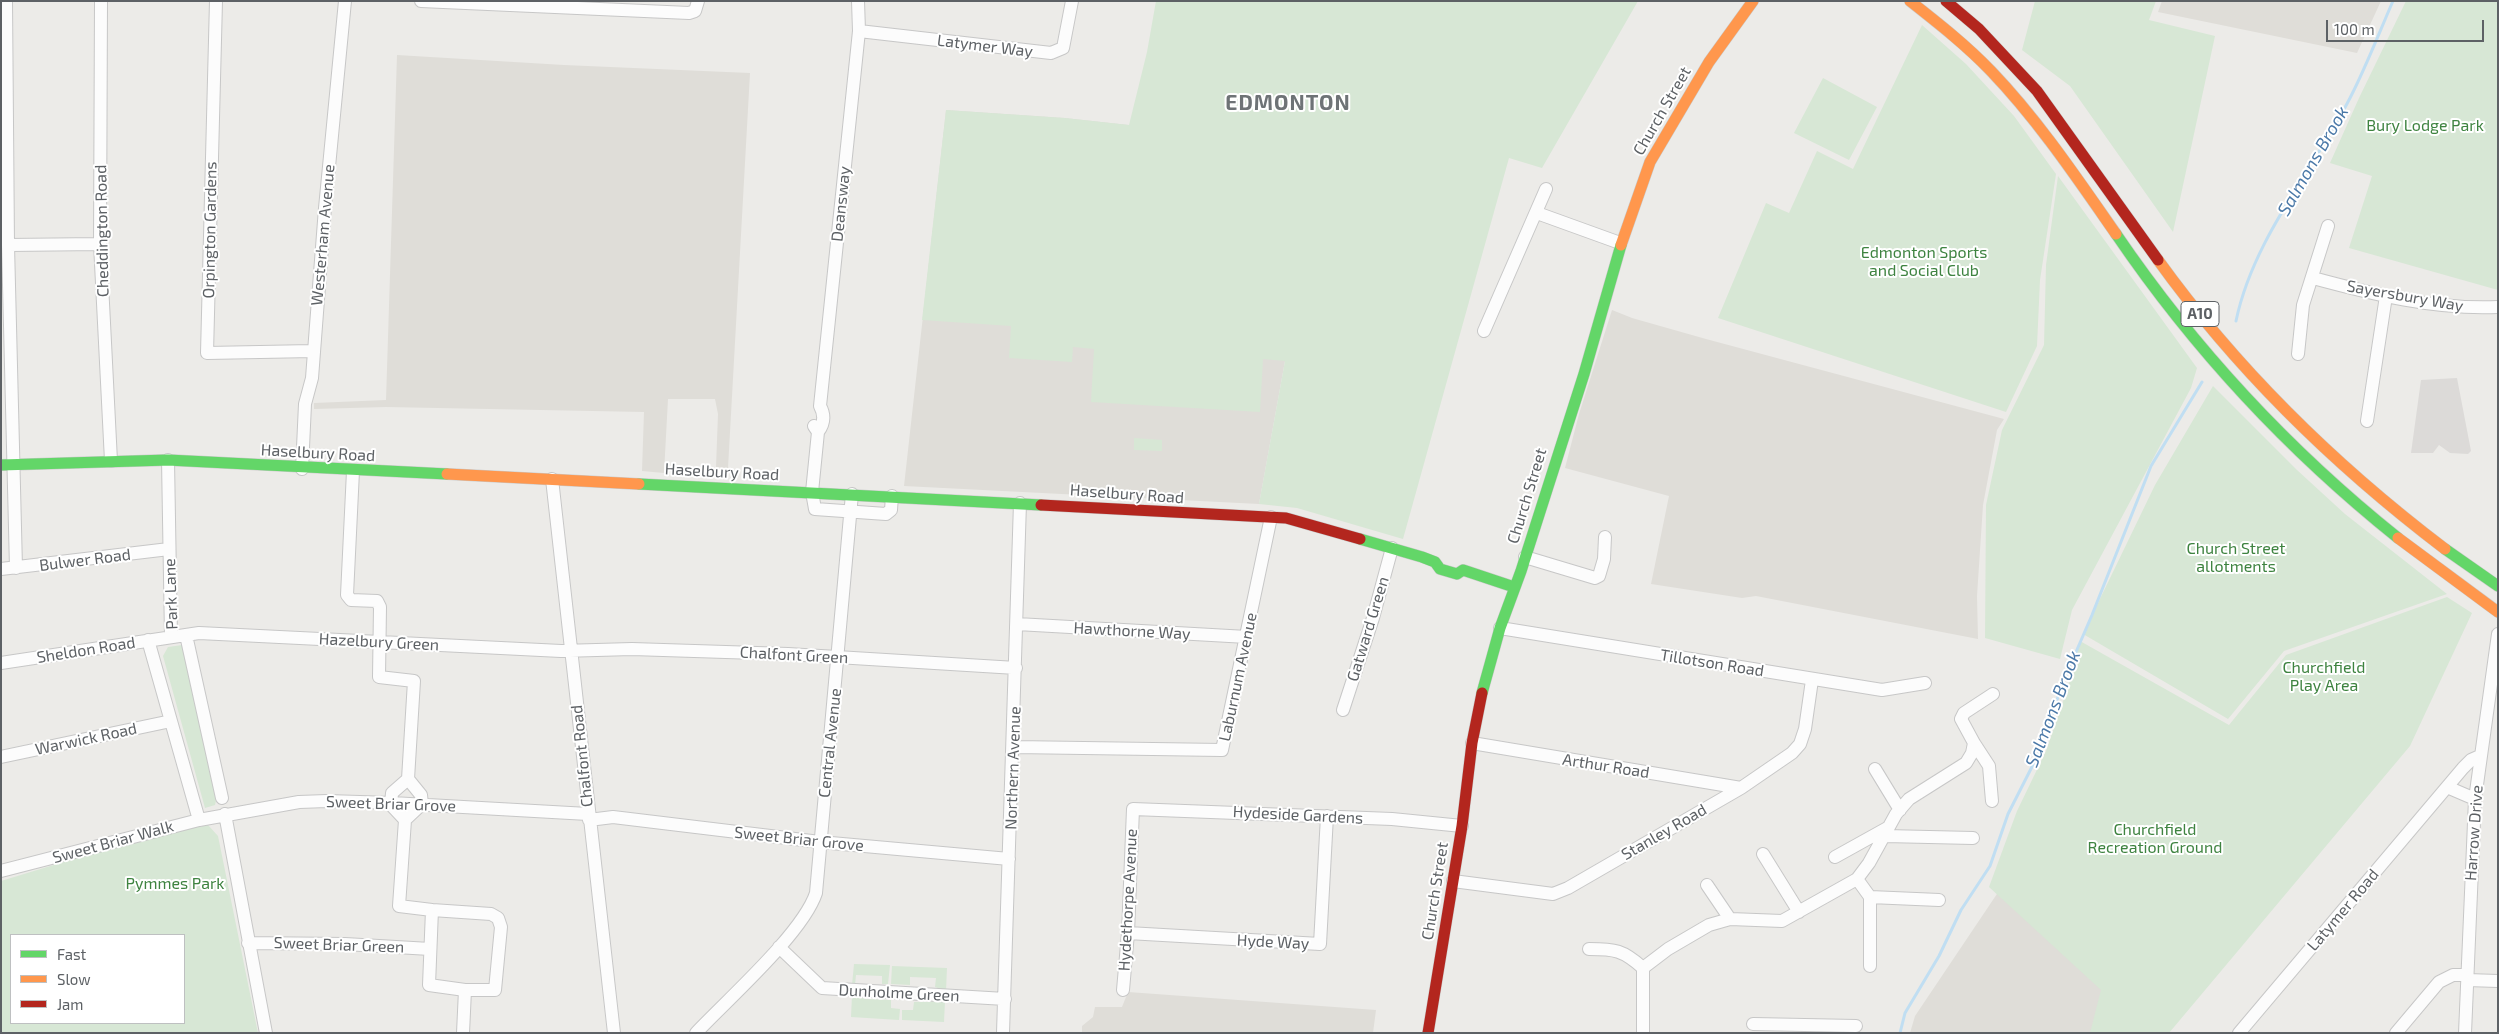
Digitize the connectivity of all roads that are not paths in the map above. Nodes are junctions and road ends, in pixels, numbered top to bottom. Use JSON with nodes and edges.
{"nodes":[{"id":1,"x":6,"y":1,"type":"edge"},
{"id":2,"x":101,"y":1,"type":"edge"},
{"id":3,"x":216,"y":1,"type":"edge"},
{"id":4,"x":345,"y":1,"type":"edge"},
{"id":5,"x":421,"y":1,"type":"edge"},
{"id":6,"x":698,"y":1,"type":"edge"},
{"id":7,"x":858,"y":1,"type":"edge"},
{"id":8,"x":1072,"y":1,"type":"edge"},
{"id":9,"x":1753,"y":1,"type":"edge"},
{"id":10,"x":1910,"y":1,"type":"edge"},
{"id":11,"x":1946,"y":1,"type":"edge"},
{"id":12,"x":473,"y":3,"type":"edge"},
{"id":13,"x":586,"y":5,"type":"edge"},
{"id":14,"x":639,"y":6,"type":"edge"},
{"id":15,"x":859,"y":31,"type":"junction"},
{"id":16,"x":1546,"y":189,"type":"dead end"},
{"id":17,"x":1536,"y":213,"type":"junction"},
{"id":18,"x":2328,"y":226,"type":"dead end"},
{"id":19,"x":8,"y":244,"type":"junction"},
{"id":20,"x":100,"y":244,"type":"junction"},
{"id":21,"x":1620,"y":244,"type":"junction"},
{"id":22,"x":2313,"y":278,"type":"junction"},
{"id":23,"x":2386,"y":296,"type":"junction"},
{"id":24,"x":2498,"y":306,"type":"edge"},
{"id":25,"x":1484,"y":331,"type":"dead end"},
{"id":26,"x":313,"y":351,"type":"junction"},
{"id":27,"x":2298,"y":354,"type":"dead end"},
{"id":28,"x":2367,"y":421,"type":"dead end"},
{"id":29,"x":168,"y":460,"type":"junction"},
{"id":30,"x":111,"y":461,"type":"junction"},
{"id":31,"x":7,"y":465,"type":"edge"},
{"id":32,"x":302,"y":468,"type":"junction"},
{"id":33,"x":353,"y":471,"type":"junction"},
{"id":34,"x":552,"y":479,"type":"junction"},
{"id":35,"x":812,"y":492,"type":"junction"},
{"id":36,"x":852,"y":494,"type":"junction"},
{"id":37,"x":892,"y":496,"type":"junction"},
{"id":38,"x":1020,"y":503,"type":"junction"},
{"id":39,"x":852,"y":512,"type":"junction"},
{"id":40,"x":1270,"y":517,"type":"junction"},
{"id":41,"x":1605,"y":537,"type":"dead end"},
{"id":42,"x":1392,"y":548,"type":"junction"},
{"id":43,"x":169,"y":550,"type":"junction"},
{"id":44,"x":1525,"y":557,"type":"junction"},
{"id":45,"x":16,"y":568,"type":"junction"},
{"id":46,"x":1,"y":569,"type":"edge"},
{"id":47,"x":2498,"y":586,"type":"edge"},
{"id":48,"x":1514,"y":587,"type":"junction"},
{"id":49,"x":2498,"y":612,"type":"edge"},
{"id":50,"x":1017,"y":624,"type":"junction"},
{"id":51,"x":1500,"y":628,"type":"junction"},
{"id":52,"x":186,"y":634,"type":"junction"},
{"id":53,"x":2498,"y":634,"type":"edge"},
{"id":54,"x":171,"y":637,"type":"junction"},
{"id":55,"x":1247,"y":637,"type":"junction"},
{"id":56,"x":148,"y":640,"type":"junction"},
{"id":57,"x":379,"y":642,"type":"junction"},
{"id":58,"x":571,"y":650,"type":"junction"},
{"id":59,"x":838,"y":656,"type":"junction"},
{"id":60,"x":1,"y":663,"type":"edge"},
{"id":61,"x":1016,"y":668,"type":"junction"},
{"id":62,"x":1812,"y":680,"type":"junction"},
{"id":63,"x":1925,"y":682,"type":"dead end"},
{"id":64,"x":1993,"y":694,"type":"dead end"},
{"id":65,"x":1343,"y":710,"type":"dead end"},
{"id":66,"x":171,"y":722,"type":"junction"},
{"id":67,"x":1974,"y":743,"type":"junction"},
{"id":68,"x":1472,"y":744,"type":"junction"},
{"id":69,"x":1014,"y":748,"type":"junction"},
{"id":70,"x":2480,"y":756,"type":"junction"},
{"id":71,"x":1,"y":757,"type":"edge"},
{"id":72,"x":1875,"y":769,"type":"dead end"},
{"id":73,"x":408,"y":779,"type":"junction"},
{"id":74,"x":2447,"y":787,"type":"junction"},
{"id":75,"x":1741,"y":788,"type":"junction"},
{"id":76,"x":222,"y":798,"type":"dead end"},
{"id":77,"x":2475,"y":799,"type":"junction"},
{"id":78,"x":1992,"y":801,"type":"dead end"},
{"id":79,"x":392,"y":803,"type":"junction"},
{"id":80,"x":422,"y":804,"type":"junction"},
{"id":81,"x":1133,"y":809,"type":"joint"},
{"id":82,"x":1900,"y":810,"type":"junction"},
{"id":83,"x":225,"y":814,"type":"junction"},
{"id":84,"x":1327,"y":816,"type":"junction"},
{"id":85,"x":589,"y":817,"type":"junction"},
{"id":86,"x":199,"y":820,"type":"junction"},
{"id":87,"x":405,"y":820,"type":"junction"},
{"id":88,"x":1462,"y":826,"type":"junction"},
{"id":89,"x":1887,"y":832,"type":"junction"},
{"id":90,"x":1973,"y":838,"type":"dead end"},
{"id":91,"x":820,"y":842,"type":"junction"},
{"id":92,"x":1763,"y":854,"type":"dead end"},
{"id":93,"x":1835,"y":856,"type":"dead end"},
{"id":94,"x":1010,"y":859,"type":"junction"},
{"id":95,"x":1,"y":872,"type":"edge"},
{"id":96,"x":1857,"y":879,"type":"junction"},
{"id":97,"x":1453,"y":881,"type":"junction"},
{"id":98,"x":1707,"y":885,"type":"dead end"},
{"id":99,"x":1870,"y":897,"type":"junction"},
{"id":100,"x":1939,"y":900,"type":"dead end"},
{"id":101,"x":432,"y":910,"type":"junction"},
{"id":102,"x":1799,"y":912,"type":"junction"},
{"id":103,"x":1730,"y":919,"type":"junction"},
{"id":104,"x":1128,"y":933,"type":"junction"},
{"id":105,"x":248,"y":943,"type":"junction"},
{"id":106,"x":779,"y":947,"type":"junction"},
{"id":107,"x":430,"y":949,"type":"junction"},
{"id":108,"x":1589,"y":949,"type":"dead end"},
{"id":109,"x":1870,"y":966,"type":"dead end"},
{"id":110,"x":1643,"y":968,"type":"junction"},
{"id":111,"x":2467,"y":978,"type":"junction"},
{"id":112,"x":2498,"y":981,"type":"edge"},
{"id":113,"x":465,"y":990,"type":"junction"},
{"id":114,"x":1123,"y":990,"type":"dead end"},
{"id":115,"x":1005,"y":999,"type":"junction"},
{"id":116,"x":1753,"y":1024,"type":"dead end"},
{"id":117,"x":1856,"y":1026,"type":"dead end"},
{"id":118,"x":1807,"y":1029,"type":"edge"},
{"id":119,"x":266,"y":1033,"type":"edge"},
{"id":120,"x":462,"y":1033,"type":"edge"},
{"id":121,"x":614,"y":1033,"type":"edge"},
{"id":122,"x":696,"y":1033,"type":"edge"},
{"id":123,"x":1004,"y":1033,"type":"edge"},
{"id":124,"x":1428,"y":1033,"type":"edge"},
{"id":125,"x":1644,"y":1033,"type":"edge"},
{"id":126,"x":2239,"y":1033,"type":"edge"},
{"id":127,"x":2396,"y":1033,"type":"edge"},
{"id":128,"x":2465,"y":1033,"type":"edge"}],
"edges":[{"from":1,"to":19,"type":"street"},
{"from":2,"to":20,"type":"street","name":"Cheddington Road"},
{"from":3,"to":26,"type":"street","name":"Orpington Gardens"},
{"from":4,"to":26,"type":"street","name":"Westerham Avenue"},
{"from":5,"to":12,"type":"street"},
{"from":6,"to":14,"type":"street"},
{"from":7,"to":15,"type":"street","name":"Deansway"},
{"from":8,"to":15,"type":"street","name":"Latymer Way"},
{"from":9,"to":21,"type":"main road","name":"Church Street"},
{"from":10,"to":49,"type":"main road","number":"A10"},
{"from":11,"to":47,"type":"main road","number":"A10"},
{"from":12,"to":13,"type":"street"},
{"from":13,"to":14,"type":"street"},
{"from":15,"to":35,"type":"street","name":"Deansway"},
{"from":16,"to":17,"type":"street"},
{"from":17,"to":21,"type":"street"},
{"from":17,"to":25,"type":"street"},
{"from":18,"to":22,"type":"street"},
{"from":19,"to":20,"type":"street"},
{"from":19,"to":31,"type":"street"},
{"from":20,"to":30,"type":"street","name":"Cheddington Road"},
{"from":21,"to":44,"type":"main road","name":"Church Street"},
{"from":22,"to":23,"type":"street","name":"Sayersbury Way"},
{"from":22,"to":27,"type":"street"},
{"from":23,"to":24,"type":"street","name":"Sayersbury Way"},
{"from":23,"to":28,"type":"street"},
{"from":26,"to":32,"type":"street","name":"Westerham Avenue"},
{"from":29,"to":30,"type":"main road","name":"Haselbury Road"},
{"from":29,"to":32,"type":"main road","name":"Haselbury Road"},
{"from":29,"to":43,"type":"street","name":"Park Lane"},
{"from":30,"to":31,"type":"main road","name":"Haselbury Road"},
{"from":31,"to":45,"type":"street"},
{"from":32,"to":33,"type":"main road","name":"Haselbury Road"},
{"from":33,"to":34,"type":"main road","name":"Haselbury Road"},
{"from":33,"to":57,"type":"street"},
{"from":34,"to":35,"type":"main road","name":"Haselbury Road"},
{"from":34,"to":58,"type":"street","name":"Chalfont Road"},
{"from":35,"to":36,"type":"main road","name":"Haselbury Road"},
{"from":35,"to":39,"type":"street"},
{"from":36,"to":37,"type":"main road","name":"Haselbury Road"},
{"from":36,"to":39,"type":"street","name":"Central Avenue"},
{"from":37,"to":38,"type":"main road","name":"Haselbury Road"},
{"from":37,"to":39,"type":"street"},
{"from":38,"to":40,"type":"main road","name":"Haselbury Road"},
{"from":38,"to":50,"type":"street","name":"Northern Avenue"},
{"from":39,"to":59,"type":"street","name":"Central Avenue"},
{"from":40,"to":42,"type":"main road","name":"Haselbury Road"},
{"from":40,"to":55,"type":"street","name":"Laburnum Avenue"},
{"from":41,"to":44,"type":"street"},
{"from":42,"to":48,"type":"main road","name":"Haselbury Road"},
{"from":42,"to":65,"type":"street","name":"Gatward Green"},
{"from":43,"to":45,"type":"street","name":"Bulwer Road"},
{"from":43,"to":54,"type":"street","name":"Park Lane"},
{"from":44,"to":48,"type":"main road","name":"Church Street"},
{"from":45,"to":46,"type":"street","name":"Bulwer Road"},
{"from":48,"to":51,"type":"main road","name":"Church Street"},
{"from":50,"to":55,"type":"street","name":"Hawthorne Way"},
{"from":50,"to":61,"type":"street","name":"Northern Avenue"},
{"from":51,"to":62,"type":"street","name":"Tillotson Road"},
{"from":51,"to":68,"type":"main road","name":"Church Street"},
{"from":52,"to":54,"type":"street","name":"Park Lane"},
{"from":52,"to":57,"type":"street","name":"Hazelbury Green"},
{"from":52,"to":76,"type":"street","name":"Park Lane"},
{"from":53,"to":70,"type":"street","name":"Harrow Drive"},
{"from":54,"to":56,"type":"street","name":"Sheldon Road"},
{"from":55,"to":69,"type":"street","name":"Laburnum Avenue"},
{"from":56,"to":60,"type":"street","name":"Sheldon Road"},
{"from":56,"to":66,"type":"street","name":"Park Lane"},
{"from":57,"to":58,"type":"street","name":"Hazelbury Green"},
{"from":57,"to":73,"type":"street"},
{"from":58,"to":59,"type":"street","name":"Chalfont Green"},
{"from":58,"to":85,"type":"street","name":"Chalfont Road"},
{"from":59,"to":61,"type":"street","name":"Chalfont Green"},
{"from":59,"to":91,"type":"street","name":"Central Avenue"},
{"from":61,"to":69,"type":"street","name":"Northern Avenue"},
{"from":62,"to":63,"type":"street","name":"Tillotson Road"},
{"from":62,"to":75,"type":"street","name":"Stanley Road"},
{"from":64,"to":67,"type":"street"},
{"from":66,"to":71,"type":"street","name":"Warwick Road"},
{"from":66,"to":86,"type":"street","name":"Park Lane"},
{"from":67,"to":78,"type":"street"},
{"from":67,"to":82,"type":"street"},
{"from":68,"to":75,"type":"street","name":"Arthur Road"},
{"from":68,"to":88,"type":"main road","name":"Church Street"},
{"from":69,"to":94,"type":"street","name":"Northern Avenue"},
{"from":70,"to":74,"type":"street","name":"Latymer Road"},
{"from":70,"to":77,"type":"street","name":"Harrow Drive"},
{"from":72,"to":82,"type":"street"},
{"from":73,"to":79,"type":"street"},
{"from":73,"to":80,"type":"street"},
{"from":74,"to":77,"type":"street"},
{"from":74,"to":126,"type":"street","name":"Latymer Road"},
{"from":75,"to":97,"type":"street","name":"Stanley Road"},
{"from":77,"to":111,"type":"street","name":"Harrow Drive"},
{"from":79,"to":80,"type":"street","name":"Sweet Briar Grove"},
{"from":79,"to":83,"type":"street","name":"Sweet Briar Grove"},
{"from":79,"to":87,"type":"street"},
{"from":80,"to":85,"type":"street","name":"Sweet Briar Grove"},
{"from":80,"to":87,"type":"street"},
{"from":81,"to":84,"type":"street","name":"Hydeside Gardens"},
{"from":81,"to":104,"type":"street","name":"Hydethorpe Avenue"},
{"from":82,"to":89,"type":"street"},
{"from":83,"to":86,"type":"street","name":"Sweet Briar Walk"},
{"from":83,"to":105,"type":"street"},
{"from":84,"to":88,"type":"street","name":"Hydeside Gardens"},
{"from":84,"to":104,"type":"street","name":"Hyde Way"},
{"from":85,"to":91,"type":"street","name":"Sweet Briar Grove"},
{"from":85,"to":121,"type":"street","name":"Chalfont Road"},
{"from":86,"to":95,"type":"street","name":"Sweet Briar Walk"},
{"from":87,"to":101,"type":"street"},
{"from":88,"to":97,"type":"main road","name":"Church Street"},
{"from":89,"to":90,"type":"street"},
{"from":89,"to":93,"type":"street"},
{"from":89,"to":96,"type":"street"},
{"from":91,"to":94,"type":"street","name":"Sweet Briar Grove"},
{"from":91,"to":106,"type":"street","name":"Central Avenue"},
{"from":92,"to":102,"type":"street"},
{"from":94,"to":115,"type":"street","name":"Northern Avenue"},
{"from":96,"to":99,"type":"street"},
{"from":96,"to":102,"type":"street"},
{"from":97,"to":124,"type":"main road","name":"Church Street"},
{"from":98,"to":103,"type":"street"},
{"from":99,"to":100,"type":"street"},
{"from":99,"to":109,"type":"street"},
{"from":101,"to":107,"type":"street"},
{"from":101,"to":113,"type":"street"},
{"from":102,"to":103,"type":"street"},
{"from":103,"to":110,"type":"street"},
{"from":104,"to":114,"type":"street","name":"Hydethorpe Avenue"},
{"from":105,"to":107,"type":"street","name":"Sweet Briar Green"},
{"from":105,"to":119,"type":"street"},
{"from":106,"to":115,"type":"street","name":"Dunholme Green"},
{"from":106,"to":122,"type":"street","name":"Central Avenue"},
{"from":107,"to":113,"type":"street"},
{"from":108,"to":110,"type":"street"},
{"from":110,"to":125,"type":"street"},
{"from":111,"to":112,"type":"street"},
{"from":111,"to":127,"type":"street"},
{"from":111,"to":128,"type":"street","name":"Harrow Drive"},
{"from":113,"to":120,"type":"street"},
{"from":115,"to":123,"type":"street","name":"Northern Avenue"},
{"from":116,"to":118,"type":"street"},
{"from":117,"to":118,"type":"street"}]}
